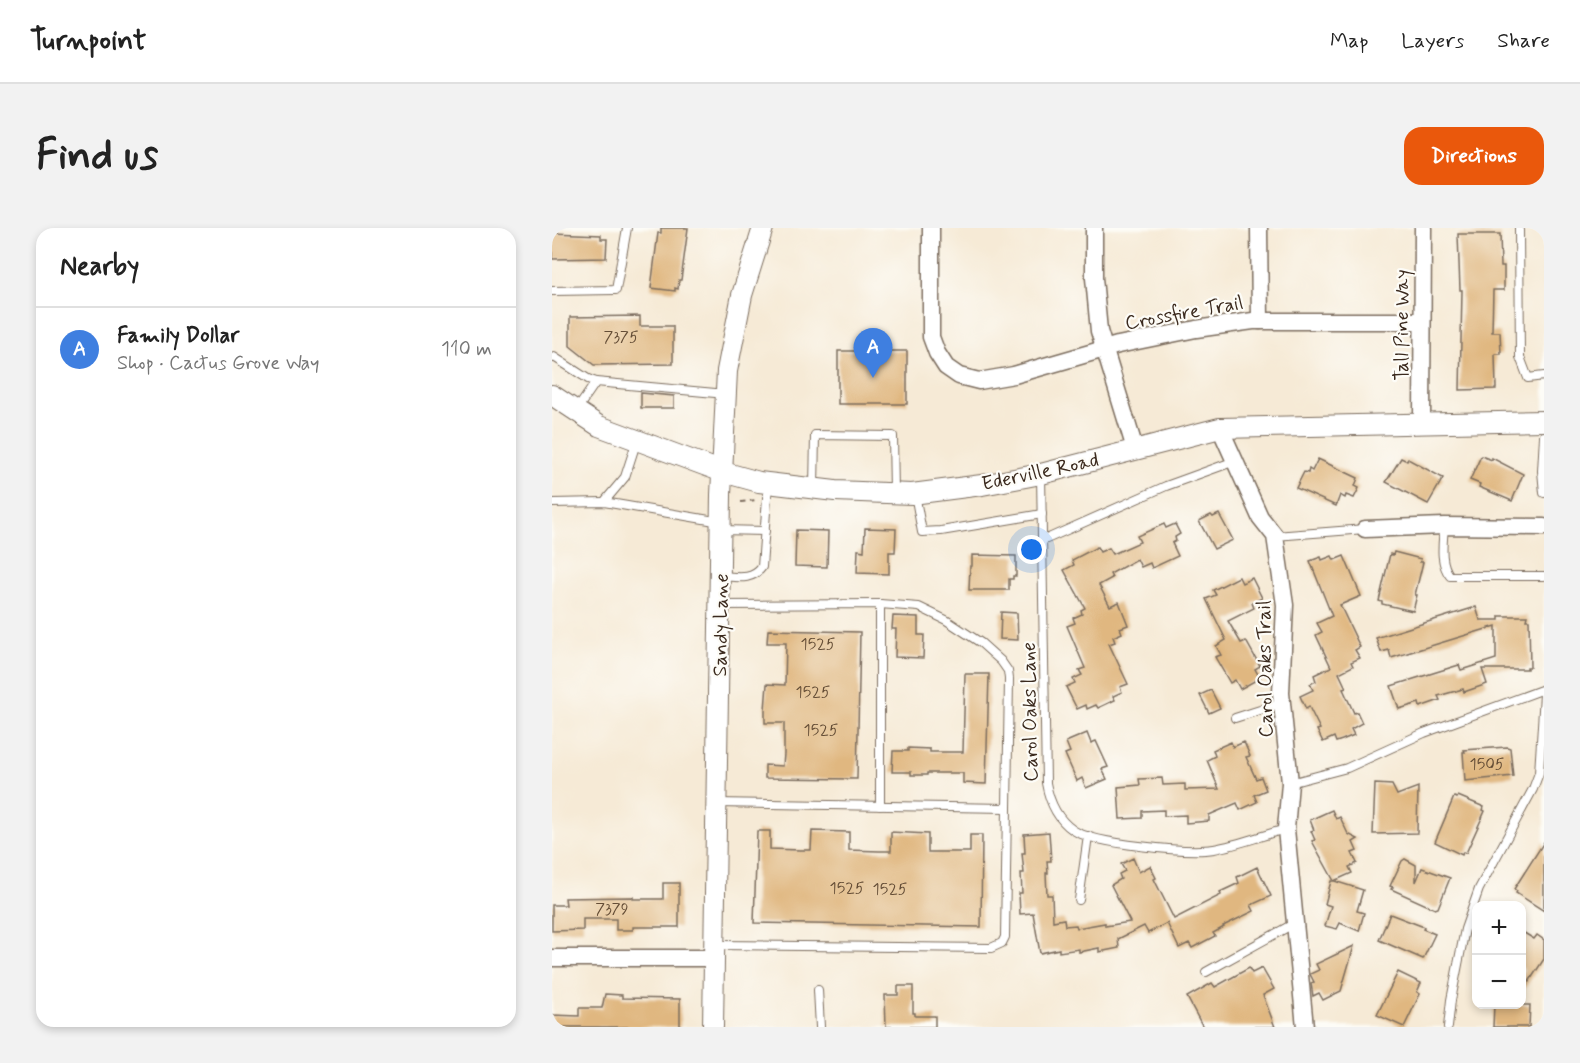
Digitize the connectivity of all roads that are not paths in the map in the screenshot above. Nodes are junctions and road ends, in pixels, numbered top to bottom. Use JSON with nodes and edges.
{"nodes":[{"id":1,"x":627,"y":228,"type":"edge"},
{"id":2,"x":763,"y":228,"type":"edge"},
{"id":3,"x":931,"y":228,"type":"edge"},
{"id":4,"x":1094,"y":228,"type":"edge"},
{"id":5,"x":1258,"y":228,"type":"edge"},
{"id":6,"x":1423,"y":228,"type":"edge"},
{"id":7,"x":1519,"y":228,"type":"edge"},
{"id":8,"x":552,"y":291,"type":"edge"},
{"id":9,"x":1260,"y":321,"type":"junction"},
{"id":10,"x":1422,"y":321,"type":"junction"},
{"id":11,"x":1104,"y":349,"type":"junction"},
{"id":12,"x":552,"y":358,"type":"edge"},
{"id":13,"x":1544,"y":376,"type":"edge"},
{"id":14,"x":596,"y":382,"type":"junction"},
{"id":15,"x":726,"y":394,"type":"junction"},
{"id":16,"x":552,"y":395,"type":"edge"},
{"id":17,"x":576,"y":411,"type":"junction"},
{"id":18,"x":1544,"y":421,"type":"edge"},
{"id":19,"x":1422,"y":423,"type":"junction"},
{"id":20,"x":1220,"y":428,"type":"junction"},
{"id":21,"x":1544,"y":436,"type":"edge"},
{"id":22,"x":637,"y":440,"type":"junction"},
{"id":23,"x":1135,"y":449,"type":"junction"},
{"id":24,"x":1235,"y":461,"type":"junction"},
{"id":25,"x":723,"y":472,"type":"junction"},
{"id":26,"x":1041,"y":474,"type":"junction"},
{"id":27,"x":768,"y":483,"type":"junction"},
{"id":28,"x":814,"y":488,"type":"junction"},
{"id":29,"x":894,"y":493,"type":"junction"},
{"id":30,"x":1544,"y":493,"type":"edge"},
{"id":31,"x":915,"y":494,"type":"junction"},
{"id":32,"x":604,"y":502,"type":"junction"},
{"id":33,"x":552,"y":503,"type":"edge"},
{"id":34,"x":1042,"y":514,"type":"junction"},
{"id":35,"x":722,"y":526,"type":"junction"},
{"id":36,"x":1444,"y":526,"type":"junction"},
{"id":37,"x":1544,"y":527,"type":"edge"},
{"id":38,"x":1365,"y":529,"type":"joint"},
{"id":39,"x":765,"y":531,"type":"junction"},
{"id":40,"x":1275,"y":536,"type":"junction"},
{"id":41,"x":1042,"y":541,"type":"junction"},
{"id":42,"x":721,"y":576,"type":"junction"},
{"id":43,"x":1544,"y":576,"type":"edge"},
{"id":44,"x":880,"y":604,"type":"junction"},
{"id":45,"x":720,"y":605,"type":"junction"},
{"id":46,"x":1544,"y":689,"type":"edge"},
{"id":47,"x":1544,"y":694,"type":"edge"},
{"id":48,"x":1282,"y":703,"type":"junction"},
{"id":49,"x":1235,"y":718,"type":"dead end"},
{"id":50,"x":1290,"y":783,"type":"junction"},
{"id":51,"x":717,"y":803,"type":"junction"},
{"id":52,"x":880,"y":806,"type":"junction"},
{"id":53,"x":1006,"y":808,"type":"junction"},
{"id":54,"x":1286,"y":829,"type":"junction"},
{"id":55,"x":1088,"y":836,"type":"junction"},
{"id":56,"x":1079,"y":900,"type":"dead end"},
{"id":57,"x":1295,"y":923,"type":"junction"},
{"id":58,"x":714,"y":951,"type":"junction"},
{"id":59,"x":552,"y":958,"type":"edge"},
{"id":60,"x":1206,"y":972,"type":"dead end"},
{"id":61,"x":818,"y":990,"type":"dead end"},
{"id":62,"x":713,"y":1027,"type":"edge"},
{"id":63,"x":820,"y":1027,"type":"edge"},
{"id":64,"x":1305,"y":1027,"type":"edge"},
{"id":65,"x":1448,"y":1027,"type":"edge"}],
"edges":[{"from":1,"to":8,"type":"lane"},
{"from":2,"to":15,"type":"street","name":"Sandy Lane"},
{"from":3,"to":11,"type":"street","name":"Crossfire Trail"},
{"from":4,"to":11,"type":"street"},
{"from":5,"to":9,"type":"street"},
{"from":6,"to":10,"type":"street","name":"Tall Pine Way"},
{"from":7,"to":13,"type":"lane"},
{"from":9,"to":10,"type":"street","name":"Crossfire Trail"},
{"from":9,"to":11,"type":"street","name":"Crossfire Trail"},
{"from":10,"to":19,"type":"street","name":"Tall Pine Way"},
{"from":11,"to":23,"type":"street"},
{"from":12,"to":14,"type":"lane"},
{"from":14,"to":15,"type":"lane"},
{"from":14,"to":17,"type":"lane"},
{"from":15,"to":25,"type":"street","name":"Sandy Lane"},
{"from":16,"to":17,"type":"street","name":"Ederville Road"},
{"from":17,"to":22,"type":"street","name":"Ederville Road"},
{"from":18,"to":19,"type":"street","name":"Ederville Road"},
{"from":19,"to":20,"type":"street","name":"Ederville Road"},
{"from":20,"to":23,"type":"street","name":"Ederville Road"},
{"from":20,"to":24,"type":"street","name":"Carol Oaks Trail"},
{"from":21,"to":30,"type":"lane"},
{"from":22,"to":25,"type":"street","name":"Ederville Road"},
{"from":22,"to":32,"type":"lane"},
{"from":23,"to":26,"type":"street","name":"Ederville Road"},
{"from":24,"to":40,"type":"street","name":"Carol Oaks Trail"},
{"from":24,"to":41,"type":"lane"},
{"from":25,"to":27,"type":"street","name":"Ederville Road"},
{"from":25,"to":35,"type":"street","name":"Sandy Lane"},
{"from":26,"to":31,"type":"street","name":"Ederville Road"},
{"from":26,"to":34,"type":"lane","name":"Carol Oaks Lane"},
{"from":27,"to":28,"type":"street","name":"Ederville Road"},
{"from":27,"to":39,"type":"lane"},
{"from":28,"to":29,"type":"street","name":"Ederville Road"},
{"from":28,"to":29,"type":"lane"},
{"from":29,"to":31,"type":"street","name":"Ederville Road"},
{"from":31,"to":34,"type":"lane"},
{"from":32,"to":33,"type":"lane"},
{"from":32,"to":35,"type":"lane"},
{"from":34,"to":41,"type":"lane","name":"Carol Oaks Lane"},
{"from":35,"to":39,"type":"lane"},
{"from":35,"to":42,"type":"street","name":"Sandy Lane"},
{"from":36,"to":37,"type":"street"},
{"from":36,"to":38,"type":"street"},
{"from":36,"to":43,"type":"lane"},
{"from":38,"to":40,"type":"lane"},
{"from":39,"to":42,"type":"lane"},
{"from":40,"to":48,"type":"street","name":"Carol Oaks Trail"},
{"from":41,"to":55,"type":"lane","name":"Carol Oaks Lane"},
{"from":42,"to":45,"type":"street","name":"Sandy Lane"},
{"from":44,"to":45,"type":"lane"},
{"from":44,"to":52,"type":"lane"},
{"from":44,"to":53,"type":"lane"},
{"from":45,"to":51,"type":"street","name":"Sandy Lane"},
{"from":46,"to":50,"type":"lane"},
{"from":47,"to":65,"type":"lane"},
{"from":48,"to":49,"type":"lane"},
{"from":48,"to":50,"type":"street","name":"Carol Oaks Trail"},
{"from":50,"to":54,"type":"street","name":"Carol Oaks Trail"},
{"from":51,"to":52,"type":"lane"},
{"from":51,"to":58,"type":"street","name":"Sandy Lane"},
{"from":52,"to":53,"type":"lane"},
{"from":53,"to":58,"type":"lane"},
{"from":54,"to":55,"type":"lane","name":"Carol Oaks Lane"},
{"from":54,"to":57,"type":"street","name":"Carol Oaks Trail"},
{"from":55,"to":56,"type":"lane"},
{"from":57,"to":60,"type":"lane"},
{"from":57,"to":64,"type":"street","name":"Carol Oaks Trail"},
{"from":58,"to":59,"type":"street"},
{"from":58,"to":62,"type":"street","name":"Sandy Lane"},
{"from":61,"to":63,"type":"lane"}]}
